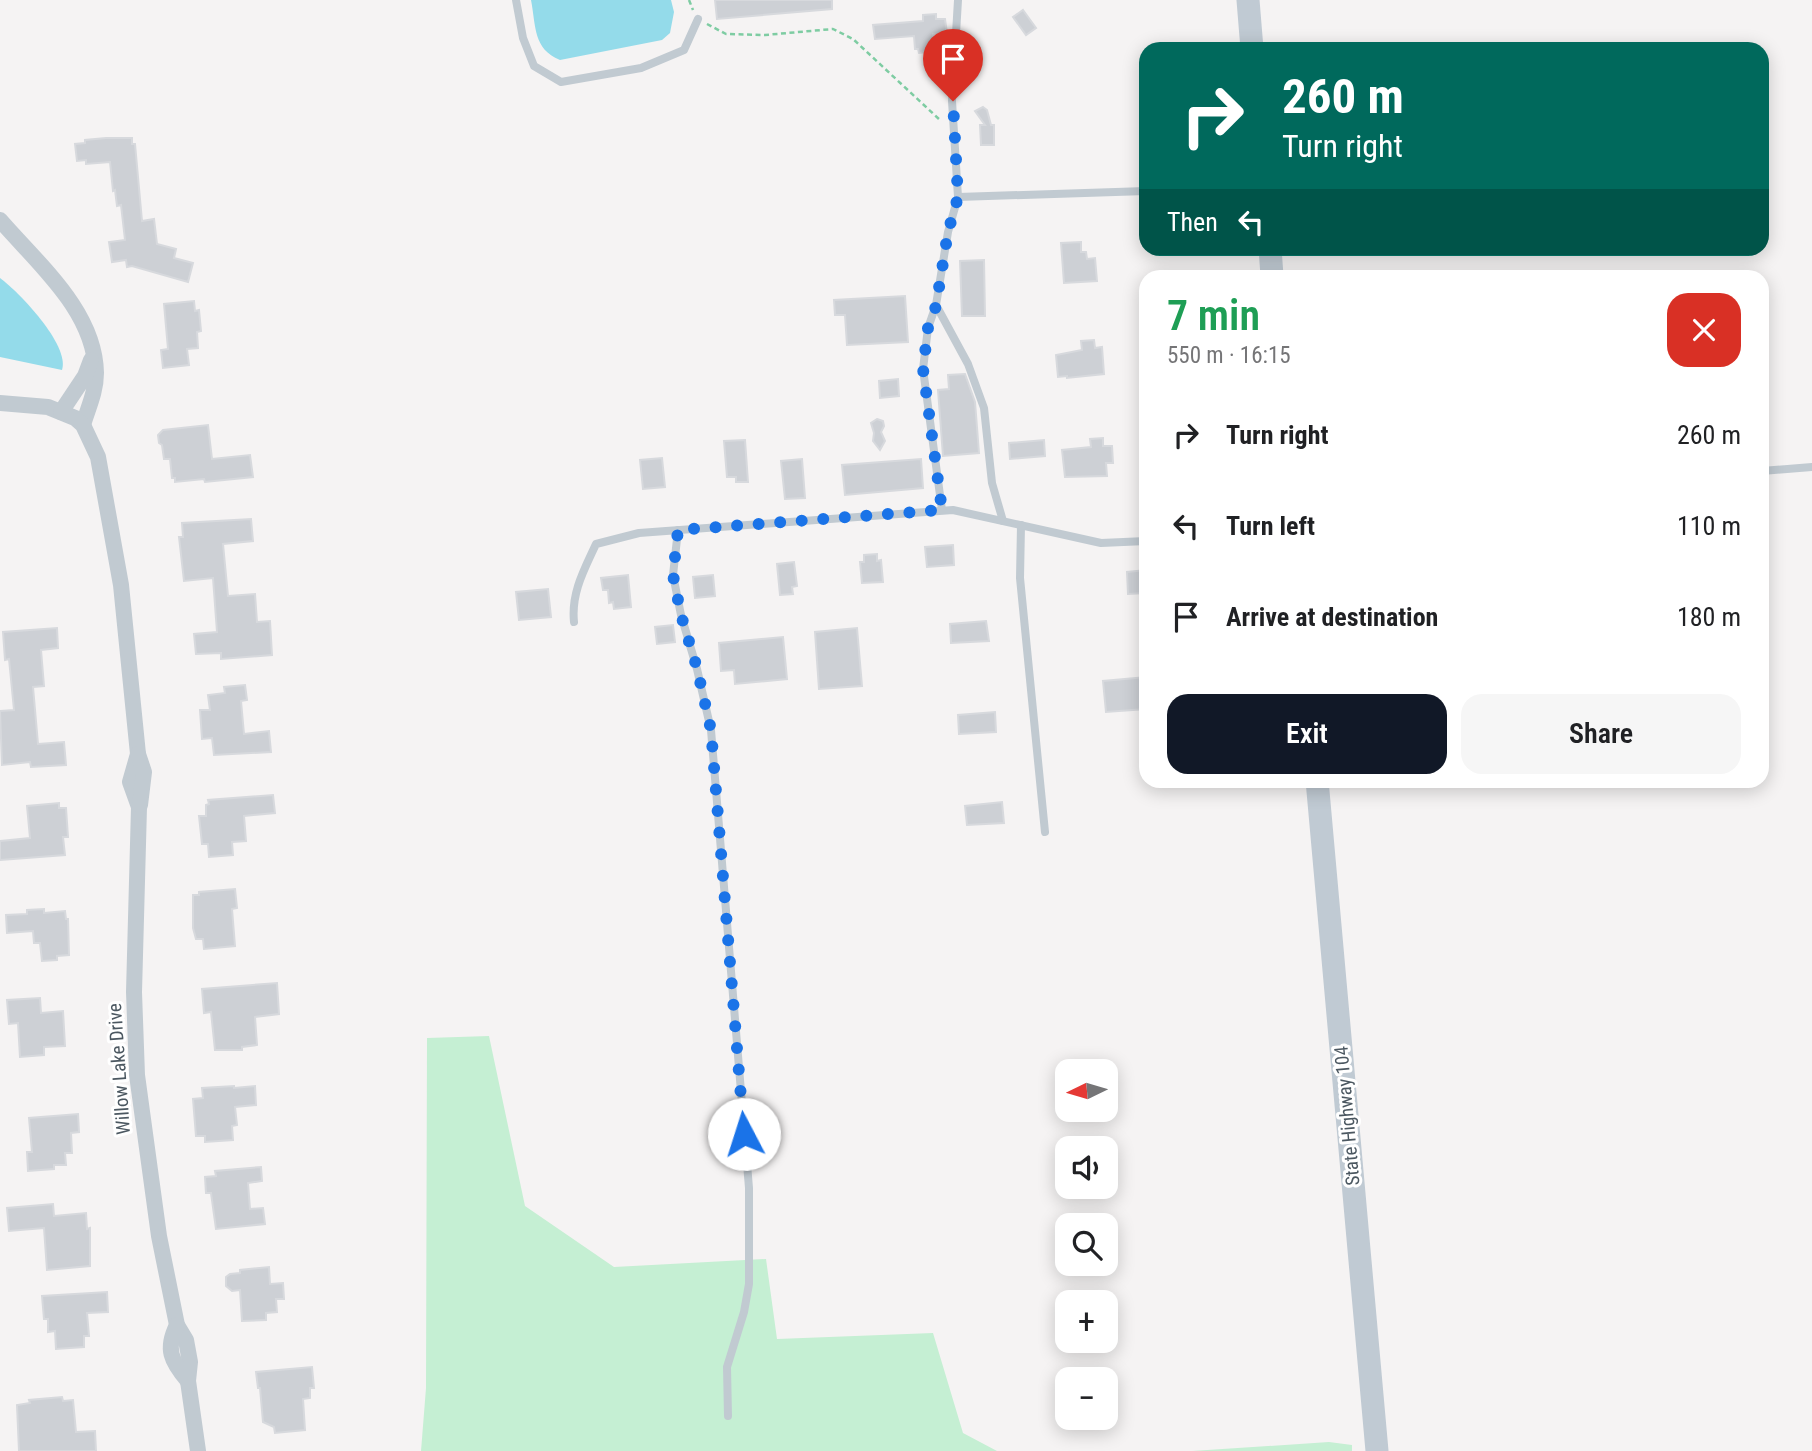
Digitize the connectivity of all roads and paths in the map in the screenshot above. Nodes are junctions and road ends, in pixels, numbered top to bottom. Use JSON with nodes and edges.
{"nodes":[{"id":1,"x":516,"y":0,"type":"edge"},
{"id":2,"x":689,"y":0,"type":"edge"},
{"id":3,"x":958,"y":0,"type":"edge"},
{"id":4,"x":1248,"y":0,"type":"edge"},
{"id":5,"x":698,"y":19,"type":"junction"},
{"id":6,"x":1251,"y":42,"type":"edge"},
{"id":7,"x":955,"y":134,"type":"junction"},
{"id":8,"x":1139,"y":191,"type":"edge"},
{"id":9,"x":958,"y":197,"type":"junction"},
{"id":10,"x":0,"y":220,"type":"edge"},
{"id":11,"x":936,"y":306,"type":"junction"},
{"id":12,"x":93,"y":354,"type":"junction"},
{"id":13,"x":0,"y":403,"type":"edge"},
{"id":14,"x":61,"y":412,"type":"junction"},
{"id":15,"x":83,"y":425,"type":"junction"},
{"id":16,"x":1812,"y":467,"type":"edge"},
{"id":17,"x":1769,"y":470,"type":"edge"},
{"id":18,"x":942,"y":510,"type":"junction"},
{"id":19,"x":1003,"y":521,"type":"junction"},
{"id":20,"x":1021,"y":525,"type":"junction"},
{"id":21,"x":678,"y":530,"type":"junction"},
{"id":22,"x":1139,"y":541,"type":"edge"},
{"id":23,"x":574,"y":622,"type":"dead end"},
{"id":24,"x":1318,"y":788,"type":"edge"},
{"id":25,"x":1045,"y":832,"type":"dead end"},
{"id":26,"x":729,"y":1416,"type":"dead end"},
{"id":27,"x":198,"y":1451,"type":"edge"},
{"id":28,"x":1377,"y":1451,"type":"edge"}],
"edges":[{"from":1,"to":5,"type":"lane"},
{"from":2,"to":5,"type":"path"},
{"from":3,"to":7,"type":"lane"},
{"from":4,"to":6,"type":"main road"},
{"from":5,"to":7,"type":"path"},
{"from":7,"to":9,"type":"lane"},
{"from":8,"to":9,"type":"lane"},
{"from":9,"to":11,"type":"lane"},
{"from":10,"to":12,"type":"street"},
{"from":11,"to":18,"type":"lane"},
{"from":11,"to":19,"type":"lane"},
{"from":12,"to":14,"type":"street"},
{"from":12,"to":15,"type":"street"},
{"from":13,"to":14,"type":"street"},
{"from":14,"to":15,"type":"street"},
{"from":15,"to":27,"type":"street","name":"Willow Lake Drive"},
{"from":16,"to":17,"type":"lane"},
{"from":18,"to":19,"type":"lane"},
{"from":18,"to":21,"type":"lane"},
{"from":19,"to":20,"type":"lane"},
{"from":20,"to":22,"type":"lane"},
{"from":20,"to":25,"type":"lane"},
{"from":21,"to":23,"type":"lane"},
{"from":21,"to":26,"type":"lane"},
{"from":24,"to":28,"type":"main road","name":"State Highway 104"}]}
